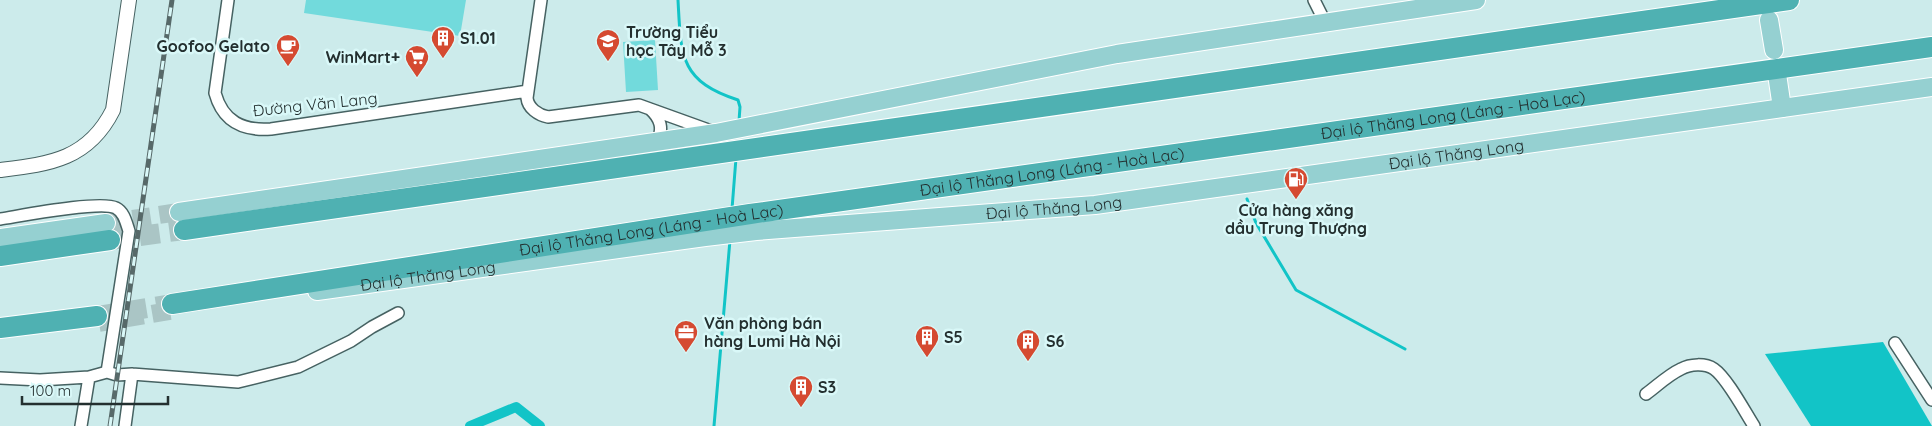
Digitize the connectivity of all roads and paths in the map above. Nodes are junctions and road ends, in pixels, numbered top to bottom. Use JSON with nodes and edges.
{"nodes":[{"id":1,"x":129,"y":0,"type":"edge"},
{"id":2,"x":228,"y":0,"type":"edge"},
{"id":3,"x":542,"y":0,"type":"edge"},
{"id":4,"x":1314,"y":0,"type":"edge"},
{"id":5,"x":1476,"y":0,"type":"edge"},
{"id":6,"x":1788,"y":0,"type":"edge"},
{"id":7,"x":1770,"y":20,"type":"dead end"},
{"id":8,"x":1325,"y":22,"type":"junction"},
{"id":9,"x":1932,"y":47,"type":"edge"},
{"id":10,"x":1774,"y":50,"type":"dead end"},
{"id":11,"x":1777,"y":74,"type":"dead end"},
{"id":12,"x":1932,"y":87,"type":"edge"},
{"id":13,"x":528,"y":91,"type":"junction"},
{"id":14,"x":649,"y":108,"type":"junction"},
{"id":15,"x":1782,"y":108,"type":"junction"},
{"id":16,"x":718,"y":132,"type":"junction"},
{"id":17,"x":658,"y":142,"type":"junction"},
{"id":18,"x":0,"y":170,"type":"edge"},
{"id":19,"x":0,"y":219,"type":"edge"},
{"id":20,"x":181,"y":221,"type":"joint"},
{"id":21,"x":753,"y":222,"type":"junction"},
{"id":22,"x":108,"y":231,"type":"joint"},
{"id":23,"x":0,"y":238,"type":"edge"},
{"id":24,"x":0,"y":256,"type":"edge"},
{"id":25,"x":174,"y":307,"type":"joint"},
{"id":26,"x":398,"y":313,"type":"dead end"},
{"id":27,"x":98,"y":319,"type":"joint"},
{"id":28,"x":0,"y":328,"type":"edge"},
{"id":29,"x":0,"y":337,"type":"edge"},
{"id":30,"x":1895,"y":344,"type":"dead end"},
{"id":31,"x":107,"y":372,"type":"junction"},
{"id":32,"x":132,"y":374,"type":"junction"},
{"id":33,"x":89,"y":377,"type":"junction"},
{"id":34,"x":0,"y":378,"type":"edge"},
{"id":35,"x":1928,"y":386,"type":"edge"},
{"id":36,"x":1646,"y":394,"type":"dead end"},
{"id":37,"x":1932,"y":400,"type":"edge"},
{"id":38,"x":81,"y":426,"type":"edge"},
{"id":39,"x":125,"y":426,"type":"edge"},
{"id":40,"x":1754,"y":426,"type":"edge"}],
"edges":[{"from":1,"to":18,"type":"street"},
{"from":2,"to":13,"type":"street","name":"Đường Văn Lang"},
{"from":3,"to":13,"type":"street"},
{"from":4,"to":8,"type":"street"},
{"from":5,"to":8,"type":"main road"},
{"from":6,"to":20,"type":"highway"},
{"from":7,"to":10,"type":"main road"},
{"from":8,"to":16,"type":"main road"},
{"from":9,"to":21,"type":"highway","name":"Đại lộ Thăng Long (Láng - Hoà Lạc)"},
{"from":11,"to":15,"type":"main road"},
{"from":12,"to":15,"type":"main road","name":"Đại lộ Thăng Long"},
{"from":13,"to":14,"type":"street"},
{"from":14,"to":16,"type":"street"},
{"from":14,"to":17,"type":"street"},
{"from":15,"to":21,"type":"main road","name":"Đại lộ Thăng Long"},
{"from":16,"to":17,"type":"main road"},
{"from":17,"to":20,"type":"main road"},
{"from":19,"to":31,"type":"street"},
{"from":21,"to":25,"type":"main road","name":"Đại lộ Thăng Long"},
{"from":21,"to":25,"type":"highway","name":"Đại lộ Thăng Long (Láng - Hoà Lạc)"},
{"from":22,"to":23,"type":"main road"},
{"from":22,"to":24,"type":"highway"},
{"from":26,"to":32,"type":"street"},
{"from":27,"to":28,"type":"highway"},
{"from":27,"to":29,"type":"main road"},
{"from":30,"to":35,"type":"street"},
{"from":31,"to":32,"type":"street"},
{"from":31,"to":33,"type":"street"},
{"from":32,"to":39,"type":"street"},
{"from":33,"to":34,"type":"street"},
{"from":33,"to":38,"type":"street"},
{"from":35,"to":37,"type":"street"},
{"from":36,"to":40,"type":"street"}]}
